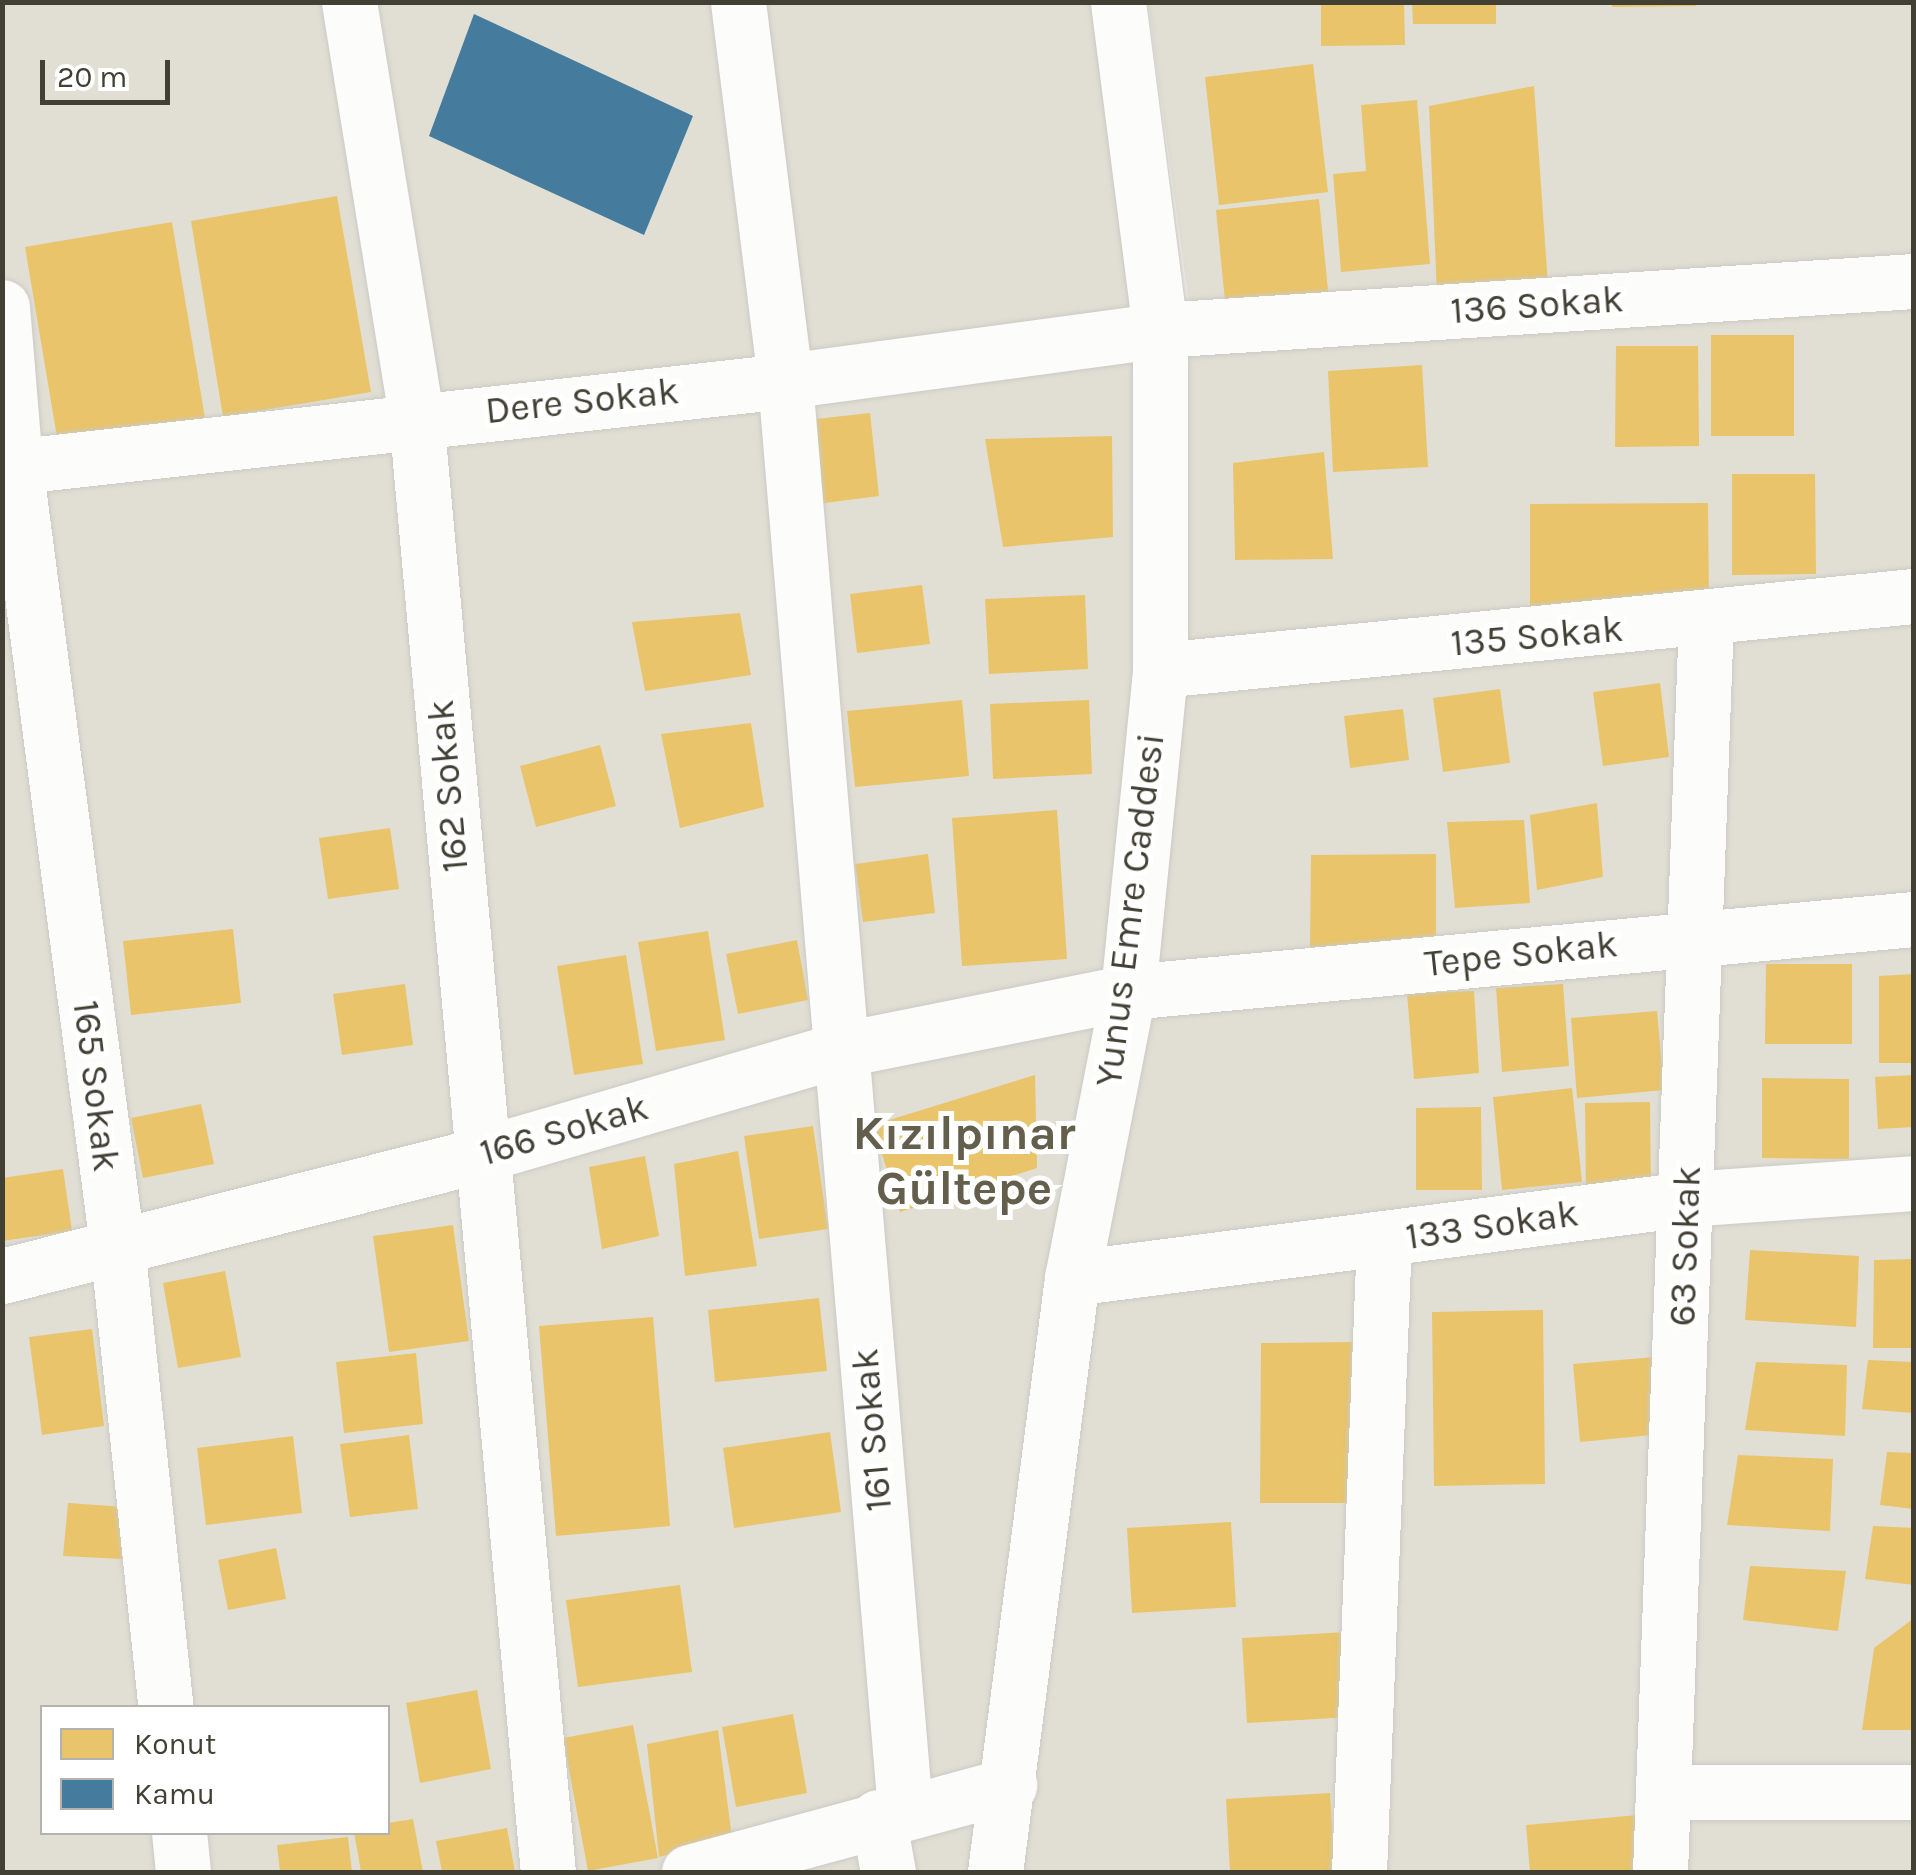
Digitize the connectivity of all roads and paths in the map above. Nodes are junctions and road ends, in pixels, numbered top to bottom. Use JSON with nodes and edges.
{"nodes":[{"id":1,"x":349,"y":2,"type":"edge"},
{"id":2,"x":738,"y":2,"type":"edge"},
{"id":3,"x":1118,"y":2,"type":"edge"},
{"id":4,"x":1914,"y":281,"type":"edge"},
{"id":5,"x":2,"y":308,"type":"edge"},
{"id":6,"x":1160,"y":330,"type":"junction"},
{"id":7,"x":785,"y":381,"type":"junction"},
{"id":8,"x":416,"y":417,"type":"junction"},
{"id":9,"x":9,"y":466,"type":"edge"},
{"id":10,"x":1914,"y":596,"type":"edge"},
{"id":11,"x":1706,"y":620,"type":"junction"},
{"id":12,"x":1160,"y":670,"type":"junction"},
{"id":13,"x":1914,"y":919,"type":"edge"},
{"id":14,"x":1698,"y":937,"type":"junction"},
{"id":15,"x":1128,"y":992,"type":"junction"},
{"id":16,"x":839,"y":1050,"type":"junction"},
{"id":17,"x":480,"y":1155,"type":"junction"},
{"id":18,"x":1914,"y":1183,"type":"edge"},
{"id":19,"x":1687,"y":1199,"type":"junction"},
{"id":20,"x":1384,"y":1239,"type":"junction"},
{"id":21,"x":117,"y":1244,"type":"junction"},
{"id":22,"x":2,"y":1276,"type":"edge"},
{"id":23,"x":1072,"y":1278,"type":"junction"},
{"id":24,"x":166,"y":1705,"type":"edge"},
{"id":25,"x":1008,"y":1785,"type":"junction"},
{"id":26,"x":1664,"y":1792,"type":"junction"},
{"id":27,"x":1914,"y":1792,"type":"edge"},
{"id":28,"x":892,"y":1813,"type":"junction"},
{"id":29,"x":179,"y":1835,"type":"edge"},
{"id":30,"x":183,"y":1872,"type":"edge"},
{"id":31,"x":548,"y":1872,"type":"edge"},
{"id":32,"x":689,"y":1872,"type":"edge"},
{"id":33,"x":888,"y":1872,"type":"edge"},
{"id":34,"x":996,"y":1872,"type":"edge"},
{"id":35,"x":1359,"y":1872,"type":"edge"},
{"id":36,"x":1660,"y":1872,"type":"edge"}],
"edges":[{"from":1,"to":8,"type":"street","name":"162 Sokak"},
{"from":2,"to":7,"type":"street","name":"161 Sokak"},
{"from":3,"to":6,"type":"street","name":"Yunus Emre Caddesi"},
{"from":4,"to":6,"type":"street","name":"136 Sokak"},
{"from":5,"to":9,"type":"street","name":"165 Sokak"},
{"from":6,"to":7,"type":"street","name":"Dere Sokak"},
{"from":6,"to":12,"type":"street","name":"Yunus Emre Caddesi"},
{"from":7,"to":8,"type":"street","name":"Dere Sokak"},
{"from":7,"to":16,"type":"street","name":"161 Sokak"},
{"from":8,"to":9,"type":"street","name":"Dere Sokak"},
{"from":8,"to":17,"type":"street","name":"162 Sokak"},
{"from":9,"to":21,"type":"street","name":"165 Sokak"},
{"from":10,"to":11,"type":"street","name":"135 Sokak"},
{"from":11,"to":12,"type":"street","name":"135 Sokak"},
{"from":11,"to":14,"type":"street","name":"63 Sokak"},
{"from":12,"to":15,"type":"street","name":"Yunus Emre Caddesi"},
{"from":13,"to":14,"type":"street","name":"Tepe Sokak"},
{"from":14,"to":15,"type":"street","name":"Tepe Sokak"},
{"from":14,"to":19,"type":"street","name":"63 Sokak"},
{"from":15,"to":16,"type":"street","name":"166 Sokak"},
{"from":15,"to":23,"type":"street","name":"Yunus Emre Caddesi"},
{"from":16,"to":17,"type":"street","name":"166 Sokak"},
{"from":16,"to":28,"type":"street","name":"161 Sokak"},
{"from":17,"to":21,"type":"street","name":"166 Sokak"},
{"from":17,"to":31,"type":"street","name":"162 Sokak"},
{"from":18,"to":19,"type":"street","name":"133 Sokak"},
{"from":19,"to":20,"type":"street","name":"133 Sokak"},
{"from":19,"to":26,"type":"street","name":"63 Sokak"},
{"from":20,"to":23,"type":"street","name":"133 Sokak"},
{"from":20,"to":35,"type":"street"},
{"from":21,"to":22,"type":"street","name":"166 Sokak"},
{"from":21,"to":24,"type":"street","name":"165 Sokak"},
{"from":23,"to":25,"type":"street","name":"Yunus Emre Caddesi"},
{"from":25,"to":28,"type":"street"},
{"from":25,"to":34,"type":"street","name":"Yunus Emre Caddesi"},
{"from":26,"to":27,"type":"street"},
{"from":26,"to":36,"type":"street","name":"63 Sokak"},
{"from":28,"to":32,"type":"street"},
{"from":28,"to":33,"type":"street","name":"161 Sokak"},
{"from":29,"to":30,"type":"street"}]}
